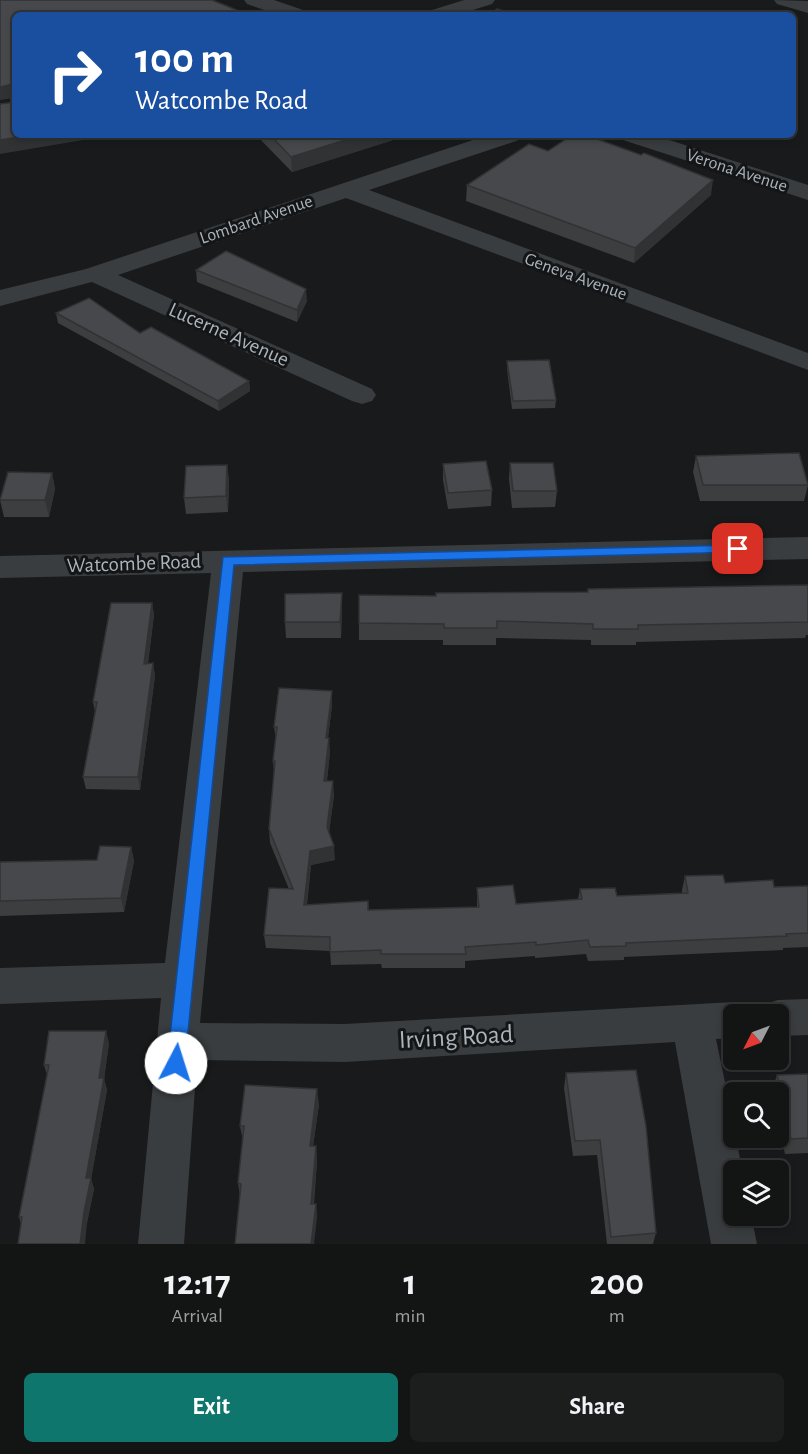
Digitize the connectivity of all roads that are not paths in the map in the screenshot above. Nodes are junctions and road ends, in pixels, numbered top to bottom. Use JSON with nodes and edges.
{"nodes":[{"id":1,"x":254,"y":0,"type":"edge"},
{"id":2,"x":485,"y":0,"type":"edge"},
{"id":3,"x":784,"y":0,"type":"edge"},
{"id":4,"x":808,"y":7,"type":"edge"},
{"id":5,"x":290,"y":12,"type":"edge"},
{"id":6,"x":446,"y":12,"type":"edge"},
{"id":7,"x":503,"y":138,"type":"edge"},
{"id":8,"x":640,"y":138,"type":"edge"},
{"id":9,"x":344,"y":189,"type":"junction"},
{"id":10,"x":808,"y":194,"type":"edge"},
{"id":11,"x":95,"y":274,"type":"junction"},
{"id":12,"x":0,"y":298,"type":"edge"},
{"id":13,"x":808,"y":362,"type":"edge"},
{"id":14,"x":362,"y":395,"type":"dead end"},
{"id":15,"x":808,"y":548,"type":"edge"},
{"id":16,"x":228,"y":560,"type":"junction"},
{"id":17,"x":0,"y":567,"type":"edge"},
{"id":18,"x":183,"y":980,"type":"junction"},
{"id":19,"x":0,"y":986,"type":"edge"},
{"id":20,"x":808,"y":1017,"type":"edge"},
{"id":21,"x":789,"y":1018,"type":"edge"},
{"id":22,"x":723,"y":1021,"type":"edge"},
{"id":23,"x":692,"y":1022,"type":"junction"},
{"id":24,"x":178,"y":1041,"type":"junction"},
{"id":25,"x":161,"y":1244,"type":"edge"},
{"id":26,"x":734,"y":1244,"type":"edge"}],
"edges":[{"from":1,"to":5,"type":"street"},
{"from":2,"to":6,"type":"street"},
{"from":3,"to":4,"type":"street"},
{"from":7,"to":9,"type":"street","name":"Lombard Avenue"},
{"from":8,"to":10,"type":"street","name":"Verona Avenue"},
{"from":9,"to":11,"type":"street","name":"Lombard Avenue"},
{"from":9,"to":13,"type":"street","name":"Geneva Avenue"},
{"from":11,"to":12,"type":"street","name":"Lombard Avenue"},
{"from":11,"to":14,"type":"street","name":"Lucerne Avenue"},
{"from":15,"to":16,"type":"street","name":"Watcombe Road"},
{"from":16,"to":17,"type":"street","name":"Watcombe Road"},
{"from":16,"to":18,"type":"street"},
{"from":18,"to":19,"type":"street"},
{"from":18,"to":24,"type":"street"},
{"from":20,"to":21,"type":"street"},
{"from":22,"to":23,"type":"street","name":"Irving Road"},
{"from":23,"to":24,"type":"street","name":"Irving Road"},
{"from":23,"to":26,"type":"street"},
{"from":24,"to":25,"type":"street"}]}
